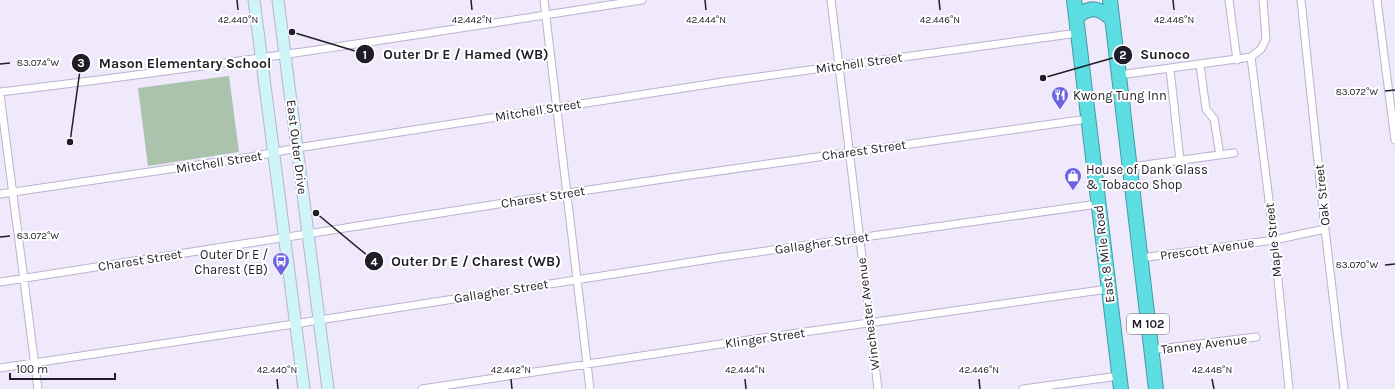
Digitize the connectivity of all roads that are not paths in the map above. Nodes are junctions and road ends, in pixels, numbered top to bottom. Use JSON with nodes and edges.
{"nodes":[{"id":1,"x":254,"y":0,"type":"edge"},
{"id":2,"x":278,"y":0,"type":"edge"},
{"id":3,"x":544,"y":0,"type":"edge"},
{"id":4,"x":642,"y":0,"type":"edge"},
{"id":5,"x":831,"y":0,"type":"edge"},
{"id":6,"x":1074,"y":0,"type":"edge"},
{"id":7,"x":1110,"y":0,"type":"edge"},
{"id":8,"x":1228,"y":0,"type":"edge"},
{"id":9,"x":1263,"y":0,"type":"edge"},
{"id":10,"x":1301,"y":0,"type":"edge"},
{"id":11,"x":1377,"y":0,"type":"edge"},
{"id":12,"x":546,"y":15,"type":"junction"},
{"id":13,"x":1076,"y":17,"type":"junction"},
{"id":14,"x":1112,"y":18,"type":"junction"},
{"id":15,"x":1078,"y":33,"type":"junction"},
{"id":16,"x":285,"y":55,"type":"junction"},
{"id":17,"x":1251,"y":57,"type":"junction"},
{"id":18,"x":262,"y":59,"type":"junction"},
{"id":19,"x":1236,"y":60,"type":"junction"},
{"id":20,"x":839,"y":65,"type":"junction"},
{"id":21,"x":1200,"y":65,"type":"junction"},
{"id":22,"x":1170,"y":68,"type":"junction"},
{"id":23,"x":1119,"y":75,"type":"junction"},
{"id":24,"x":0,"y":93,"type":"edge"},
{"id":25,"x":557,"y":107,"type":"junction"},
{"id":26,"x":1088,"y":119,"type":"junction"},
{"id":27,"x":1395,"y":140,"type":"edge"},
{"id":28,"x":297,"y":148,"type":"junction"},
{"id":29,"x":849,"y":152,"type":"junction"},
{"id":30,"x":274,"y":153,"type":"junction"},
{"id":31,"x":1234,"y":153,"type":"dead end"},
{"id":32,"x":1220,"y":155,"type":"junction"},
{"id":33,"x":1180,"y":160,"type":"junction"},
{"id":34,"x":1130,"y":167,"type":"junction"},
{"id":35,"x":13,"y":193,"type":"junction"},
{"id":36,"x":567,"y":193,"type":"junction"},
{"id":37,"x":0,"y":194,"type":"edge"},
{"id":38,"x":1098,"y":204,"type":"junction"},
{"id":39,"x":1325,"y":229,"type":"junction"},
{"id":40,"x":308,"y":234,"type":"junction"},
{"id":41,"x":859,"y":237,"type":"junction"},
{"id":42,"x":284,"y":238,"type":"junction"},
{"id":43,"x":1274,"y":240,"type":"junction"},
{"id":44,"x":1141,"y":258,"type":"junction"},
{"id":45,"x":24,"y":278,"type":"junction"},
{"id":46,"x":577,"y":279,"type":"junction"},
{"id":47,"x":0,"y":282,"type":"edge"},
{"id":48,"x":1108,"y":289,"type":"junction"},
{"id":49,"x":319,"y":320,"type":"junction"},
{"id":50,"x":870,"y":323,"type":"junction"},
{"id":51,"x":295,"y":324,"type":"junction"},
{"id":52,"x":1256,"y":337,"type":"dead end"},
{"id":53,"x":1151,"y":350,"type":"junction"},
{"id":54,"x":34,"y":363,"type":"junction"},
{"id":55,"x":587,"y":365,"type":"junction"},
{"id":56,"x":0,"y":368,"type":"edge"},
{"id":57,"x":1122,"y":384,"type":"edge"},
{"id":58,"x":1152,"y":387,"type":"edge"},
{"id":59,"x":38,"y":389,"type":"edge"},
{"id":60,"x":304,"y":389,"type":"edge"},
{"id":61,"x":328,"y":389,"type":"edge"},
{"id":62,"x":422,"y":389,"type":"edge"},
{"id":63,"x":590,"y":389,"type":"edge"},
{"id":64,"x":878,"y":389,"type":"edge"},
{"id":65,"x":1023,"y":389,"type":"edge"},
{"id":66,"x":1289,"y":389,"type":"edge"},
{"id":67,"x":1344,"y":389,"type":"edge"}],
"edges":[{"from":1,"to":18,"type":"main road","name":"East Outer Drive"},
{"from":2,"to":16,"type":"main road","name":"East Outer Drive"},
{"from":3,"to":12,"type":"street"},
{"from":4,"to":12,"type":"street"},
{"from":5,"to":20,"type":"street","name":"Winchester Avenue"},
{"from":6,"to":13,"type":"highway","name":"East 8 Mile Road","number":"M 102"},
{"from":7,"to":14,"type":"highway","number":"M 102"},
{"from":8,"to":19,"type":"street"},
{"from":9,"to":17,"type":"street"},
{"from":10,"to":39,"type":"street","name":"Oak Street"},
{"from":11,"to":27,"type":"street"},
{"from":12,"to":16,"type":"street"},
{"from":12,"to":25,"type":"street"},
{"from":13,"to":14,"type":"highway"},
{"from":13,"to":15,"type":"highway","name":"East 8 Mile Road","number":"M 102"},
{"from":14,"to":23,"type":"highway","number":"M 102"},
{"from":15,"to":20,"type":"street","name":"Mitchell Street"},
{"from":15,"to":26,"type":"highway","name":"East 8 Mile Road","number":"M 102"},
{"from":16,"to":18,"type":"street"},
{"from":16,"to":28,"type":"main road","name":"East Outer Drive"},
{"from":17,"to":19,"type":"street"},
{"from":17,"to":43,"type":"street","name":"Maple Street"},
{"from":18,"to":24,"type":"street"},
{"from":18,"to":30,"type":"main road","name":"East Outer Drive"},
{"from":19,"to":21,"type":"street"},
{"from":20,"to":25,"type":"street","name":"Mitchell Street"},
{"from":20,"to":29,"type":"street","name":"Winchester Avenue"},
{"from":21,"to":22,"type":"street"},
{"from":21,"to":32,"type":"street"},
{"from":22,"to":23,"type":"street"},
{"from":22,"to":33,"type":"street"},
{"from":23,"to":34,"type":"highway","number":"M 102"},
{"from":24,"to":35,"type":"street"},
{"from":25,"to":28,"type":"street","name":"Mitchell Street"},
{"from":25,"to":36,"type":"street"},
{"from":26,"to":29,"type":"street","name":"Charest Street"},
{"from":26,"to":38,"type":"highway","name":"East 8 Mile Road","number":"M 102"},
{"from":28,"to":30,"type":"street","name":"Mitchell Street"},
{"from":28,"to":40,"type":"main road","name":"East Outer Drive"},
{"from":29,"to":36,"type":"street","name":"Charest Street"},
{"from":29,"to":41,"type":"street","name":"Winchester Avenue"},
{"from":30,"to":35,"type":"street","name":"Mitchell Street"},
{"from":30,"to":42,"type":"main road","name":"East Outer Drive"},
{"from":31,"to":32,"type":"street"},
{"from":32,"to":33,"type":"street"},
{"from":33,"to":34,"type":"street"},
{"from":34,"to":44,"type":"highway","number":"M 102"},
{"from":35,"to":37,"type":"street","name":"Mitchell Street"},
{"from":35,"to":45,"type":"street"},
{"from":36,"to":40,"type":"street","name":"Charest Street"},
{"from":36,"to":46,"type":"street"},
{"from":38,"to":41,"type":"street","name":"Gallagher Street"},
{"from":38,"to":48,"type":"highway","name":"East 8 Mile Road","number":"M 102"},
{"from":39,"to":43,"type":"street","name":"Prescott Avenue"},
{"from":39,"to":67,"type":"street","name":"Oak Street"},
{"from":40,"to":42,"type":"street","name":"Charest Street"},
{"from":40,"to":49,"type":"main road","name":"East Outer Drive"},
{"from":41,"to":46,"type":"street","name":"Gallagher Street"},
{"from":41,"to":50,"type":"street","name":"Winchester Avenue"},
{"from":42,"to":45,"type":"street","name":"Charest Street"},
{"from":42,"to":51,"type":"main road","name":"East Outer Drive"},
{"from":43,"to":44,"type":"street","name":"Prescott Avenue"},
{"from":43,"to":66,"type":"street","name":"Maple Street"},
{"from":44,"to":53,"type":"highway","number":"M 102"},
{"from":45,"to":47,"type":"street","name":"Charest Street"},
{"from":45,"to":54,"type":"street"},
{"from":46,"to":49,"type":"street","name":"Gallagher Street"},
{"from":46,"to":55,"type":"street"},
{"from":48,"to":50,"type":"street","name":"Klinger Street"},
{"from":48,"to":57,"type":"highway","name":"East 8 Mile Road","number":"M 102"},
{"from":49,"to":51,"type":"street","name":"Gallagher Street"},
{"from":49,"to":61,"type":"main road","name":"East Outer Drive"},
{"from":50,"to":55,"type":"street","name":"Klinger Street"},
{"from":50,"to":64,"type":"street","name":"Winchester Avenue"},
{"from":51,"to":54,"type":"street","name":"Gallagher Street"},
{"from":51,"to":60,"type":"main road","name":"East Outer Drive"},
{"from":52,"to":53,"type":"street","name":"Tanney Avenue"},
{"from":53,"to":58,"type":"highway","number":"M 102"},
{"from":54,"to":56,"type":"street","name":"Gallagher Street"},
{"from":54,"to":59,"type":"street"},
{"from":55,"to":62,"type":"street","name":"Klinger Street"},
{"from":55,"to":63,"type":"street"},
{"from":57,"to":65,"type":"street"}]}
